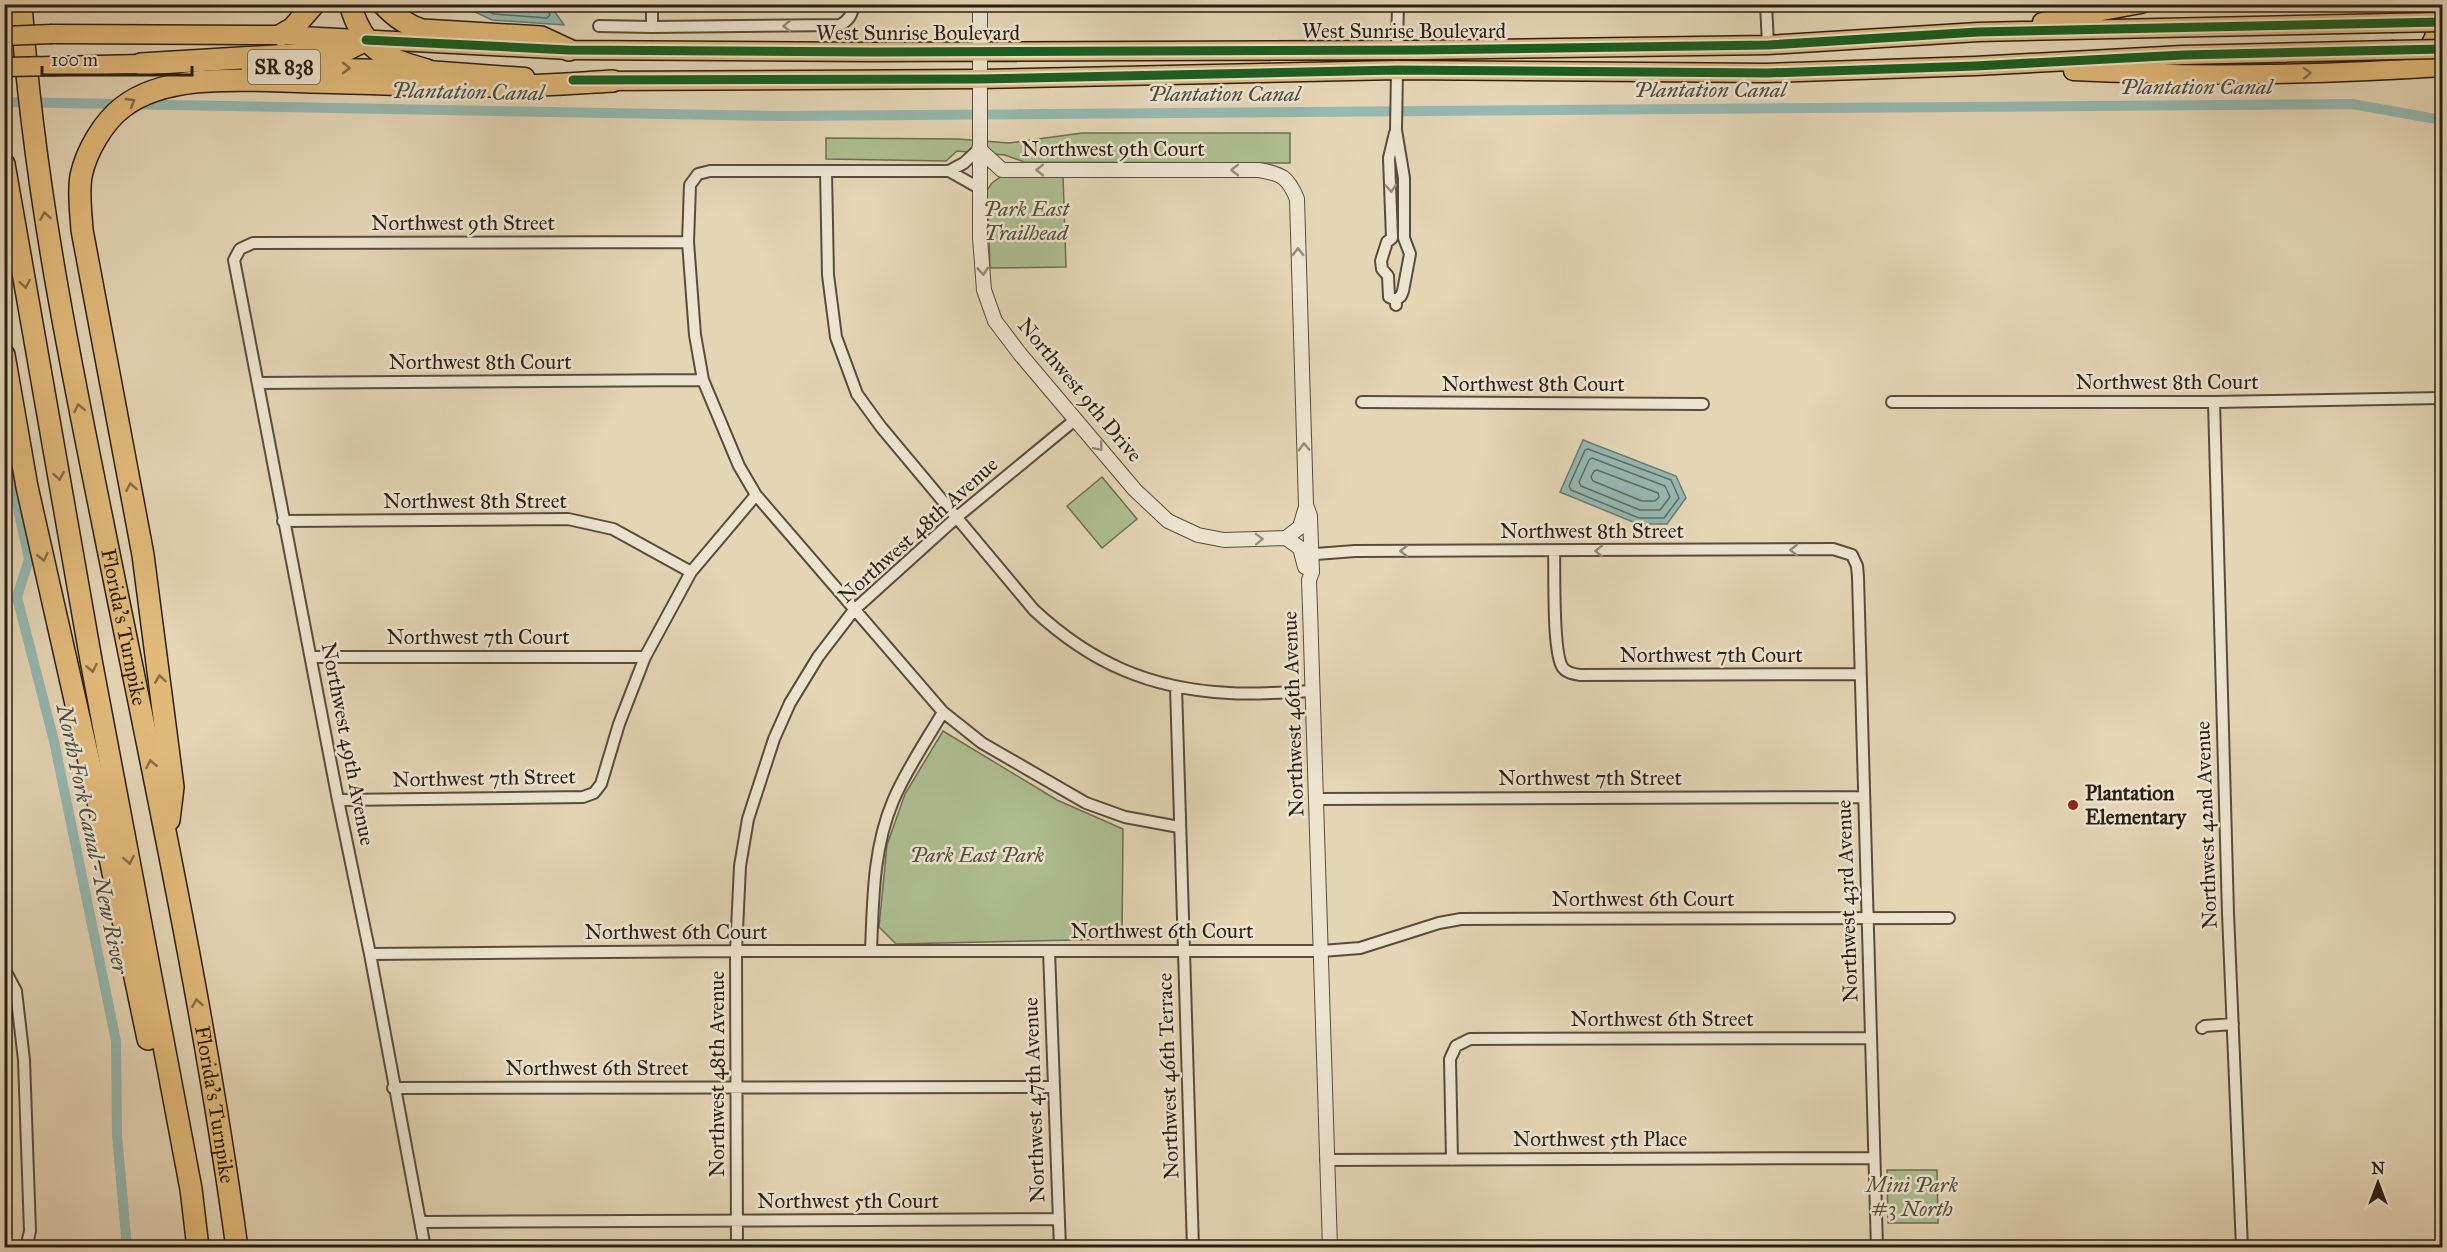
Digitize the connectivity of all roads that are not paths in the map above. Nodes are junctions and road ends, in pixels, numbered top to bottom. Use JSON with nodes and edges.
{"nodes":[{"id":1,"x":21,"y":4,"type":"edge"},
{"id":2,"x":314,"y":4,"type":"edge"},
{"id":3,"x":350,"y":4,"type":"edge"},
{"id":4,"x":369,"y":4,"type":"edge"},
{"id":5,"x":383,"y":4,"type":"edge"},
{"id":6,"x":652,"y":4,"type":"edge"},
{"id":7,"x":853,"y":4,"type":"edge"},
{"id":8,"x":980,"y":4,"type":"edge"},
{"id":9,"x":1398,"y":4,"type":"edge"},
{"id":10,"x":1766,"y":4,"type":"edge"},
{"id":11,"x":2141,"y":4,"type":"edge"},
{"id":12,"x":2437,"y":4,"type":"edge"},
{"id":13,"x":2442,"y":22,"type":"edge"},
{"id":14,"x":599,"y":26,"type":"dead end"},
{"id":15,"x":652,"y":27,"type":"junction"},
{"id":16,"x":1978,"y":32,"type":"junction"},
{"id":17,"x":281,"y":35,"type":"junction"},
{"id":18,"x":4,"y":36,"type":"edge"},
{"id":19,"x":366,"y":40,"type":"junction"},
{"id":20,"x":1768,"y":45,"type":"junction"},
{"id":21,"x":2442,"y":49,"type":"edge"},
{"id":22,"x":569,"y":50,"type":"junction"},
{"id":23,"x":1397,"y":50,"type":"junction"},
{"id":24,"x":1418,"y":50,"type":"junction"},
{"id":25,"x":980,"y":51,"type":"junction"},
{"id":26,"x":141,"y":64,"type":"junction"},
{"id":27,"x":1976,"y":66,"type":"junction"},
{"id":28,"x":4,"y":67,"type":"edge"},
{"id":29,"x":2440,"y":68,"type":"edge"},
{"id":30,"x":2397,"y":69,"type":"junction"},
{"id":31,"x":427,"y":70,"type":"junction"},
{"id":32,"x":1367,"y":70,"type":"junction"},
{"id":33,"x":1725,"y":72,"type":"junction"},
{"id":34,"x":979,"y":79,"type":"junction"},
{"id":35,"x":1397,"y":79,"type":"junction"},
{"id":36,"x":613,"y":81,"type":"junction"},
{"id":37,"x":1396,"y":130,"type":"junction"},
{"id":38,"x":979,"y":148,"type":"junction"},
{"id":39,"x":4,"y":164,"type":"edge"},
{"id":40,"x":1002,"y":170,"type":"junction"},
{"id":41,"x":826,"y":171,"type":"junction"},
{"id":42,"x":949,"y":171,"type":"junction"},
{"id":43,"x":979,"y":188,"type":"junction"},
{"id":44,"x":688,"y":242,"type":"junction"},
{"id":45,"x":240,"y":249,"type":"joint"},
{"id":46,"x":1388,"y":276,"type":"junction"},
{"id":47,"x":1406,"y":277,"type":"junction"},
{"id":48,"x":4,"y":356,"type":"edge"},
{"id":49,"x":703,"y":380,"type":"junction"},
{"id":50,"x":258,"y":383,"type":"junction"},
{"id":51,"x":2442,"y":398,"type":"edge"},
{"id":52,"x":1362,"y":402,"type":"dead end"},
{"id":53,"x":1892,"y":402,"type":"dead end"},
{"id":54,"x":2214,"y":402,"type":"junction"},
{"id":55,"x":1702,"y":404,"type":"dead end"},
{"id":56,"x":1076,"y":419,"type":"junction"},
{"id":57,"x":756,"y":495,"type":"junction"},
{"id":58,"x":1306,"y":505,"type":"junction"},
{"id":59,"x":957,"y":517,"type":"junction"},
{"id":60,"x":283,"y":521,"type":"junction"},
{"id":61,"x":1310,"y":535,"type":"junction"},
{"id":62,"x":1286,"y":538,"type":"junction"},
{"id":63,"x":1554,"y":551,"type":"junction"},
{"id":64,"x":1332,"y":553,"type":"junction"},
{"id":65,"x":1852,"y":555,"type":"joint"},
{"id":66,"x":1307,"y":561,"type":"junction"},
{"id":67,"x":691,"y":572,"type":"junction"},
{"id":68,"x":854,"y":610,"type":"junction"},
{"id":69,"x":312,"y":657,"type":"junction"},
{"id":70,"x":645,"y":657,"type":"junction"},
{"id":71,"x":1860,"y":674,"type":"junction"},
{"id":72,"x":1176,"y":687,"type":"junction"},
{"id":73,"x":1313,"y":691,"type":"junction"},
{"id":74,"x":943,"y":712,"type":"junction"},
{"id":75,"x":1864,"y":797,"type":"junction"},
{"id":76,"x":1317,"y":799,"type":"junction"},
{"id":77,"x":338,"y":800,"type":"junction"},
{"id":78,"x":1179,"y":827,"type":"junction"},
{"id":79,"x":167,"y":842,"type":"junction"},
{"id":80,"x":1949,"y":918,"type":"dead end"},
{"id":81,"x":1867,"y":919,"type":"junction"},
{"id":82,"x":1183,"y":950,"type":"junction"},
{"id":83,"x":736,"y":951,"type":"junction"},
{"id":84,"x":871,"y":951,"type":"junction"},
{"id":85,"x":1049,"y":951,"type":"junction"},
{"id":86,"x":1322,"y":951,"type":"junction"},
{"id":87,"x":370,"y":954,"type":"junction"},
{"id":88,"x":6,"y":974,"type":"edge"},
{"id":89,"x":2233,"y":1024,"type":"junction"},
{"id":90,"x":2202,"y":1028,"type":"dead end"},
{"id":91,"x":1871,"y":1038,"type":"junction"},
{"id":92,"x":736,"y":1087,"type":"junction"},
{"id":93,"x":1054,"y":1087,"type":"junction"},
{"id":94,"x":393,"y":1088,"type":"junction"},
{"id":95,"x":175,"y":1103,"type":"junction"},
{"id":96,"x":1874,"y":1158,"type":"junction"},
{"id":97,"x":1326,"y":1160,"type":"junction"},
{"id":98,"x":1452,"y":1160,"type":"junction"},
{"id":99,"x":1059,"y":1219,"type":"junction"},
{"id":100,"x":736,"y":1220,"type":"junction"},
{"id":101,"x":420,"y":1222,"type":"junction"},
{"id":102,"x":26,"y":1248,"type":"edge"},
{"id":103,"x":198,"y":1248,"type":"edge"},
{"id":104,"x":237,"y":1248,"type":"edge"},
{"id":105,"x":425,"y":1248,"type":"edge"},
{"id":106,"x":736,"y":1248,"type":"edge"},
{"id":107,"x":1060,"y":1248,"type":"edge"},
{"id":108,"x":1193,"y":1248,"type":"edge"},
{"id":109,"x":1330,"y":1248,"type":"edge"},
{"id":110,"x":1877,"y":1248,"type":"edge"},
{"id":111,"x":2242,"y":1248,"type":"edge"}],
"edges":[{"from":79,"to":1,"type":"highway","name":"Florida's Turnpike","one_way":true},
{"from":2,"to":17,"type":"highway"},
{"from":3,"to":19,"type":"highway"},
{"from":4,"to":19,"type":"highway"},
{"from":5,"to":22,"type":"highway"},
{"from":6,"to":15,"type":"street"},
{"from":7,"to":15,"type":"street","one_way":true},
{"from":8,"to":25,"type":"street"},
{"from":9,"to":23,"type":"street"},
{"from":10,"to":20,"type":"street"},
{"from":11,"to":16,"type":"main road"},
{"from":12,"to":30,"type":"main road"},
{"from":13,"to":16,"type":"main road","name":"West Sunrise Boulevard","number":"SR 838","bridge":true},
{"from":14,"to":15,"type":"street"},
{"from":16,"to":20,"type":"main road","name":"West Sunrise Boulevard","number":"SR 838"},
{"from":17,"to":18,"type":"main road","name":"West Sunrise Boulevard","number":"SR 838","bridge":true},
{"from":17,"to":19,"type":"main road","name":"West Sunrise Boulevard","number":"SR 838"},
{"from":19,"to":22,"type":"main road","name":"West Sunrise Boulevard","number":"SR 838"},
{"from":19,"to":26,"type":"highway"},
{"from":19,"to":31,"type":"highway"},
{"from":20,"to":24,"type":"main road","name":"West Sunrise Boulevard","number":"SR 838"},
{"from":20,"to":33,"type":"main road"},
{"from":21,"to":27,"type":"main road","name":"West Sunrise Boulevard","number":"SR 838","bridge":true},
{"from":22,"to":25,"type":"main road","name":"West Sunrise Boulevard","number":"SR 838"},
{"from":23,"to":24,"type":"main road","name":"West Sunrise Boulevard","number":"SR 838"},
{"from":23,"to":25,"type":"main road","name":"West Sunrise Boulevard","number":"SR 838"},
{"from":23,"to":32,"type":"main road"},
{"from":24,"to":35,"type":"main road"},
{"from":25,"to":34,"type":"street"},
{"from":26,"to":28,"type":"main road","name":"West Sunrise Boulevard","number":"SR 838","bridge":true},
{"from":26,"to":31,"type":"main road","name":"West Sunrise Boulevard","number":"SR 838","one_way":true},
{"from":27,"to":30,"type":"main road","one_way":true},
{"from":27,"to":33,"type":"main road","name":"West Sunrise Boulevard","number":"SR 838"},
{"from":29,"to":30,"type":"main road"},
{"from":31,"to":36,"type":"main road","name":"West Sunrise Boulevard","number":"SR 838"},
{"from":32,"to":34,"type":"main road","name":"West Sunrise Boulevard","number":"SR 838"},
{"from":32,"to":35,"type":"main road","name":"West Sunrise Boulevard","number":"SR 838"},
{"from":33,"to":35,"type":"main road","name":"West Sunrise Boulevard","number":"SR 838"},
{"from":34,"to":36,"type":"main road","name":"West Sunrise Boulevard","number":"SR 838"},
{"from":34,"to":38,"type":"street","name":"Northwest 9th Drive"},
{"from":35,"to":37,"type":"street"},
{"from":79,"to":36,"type":"highway","one_way":true},
{"from":37,"to":46,"type":"street","one_way":true},
{"from":37,"to":47,"type":"street"},
{"from":38,"to":40,"type":"street","name":"Northwest 9th Court"},
{"from":38,"to":42,"type":"street"},
{"from":38,"to":43,"type":"street","name":"Northwest 9th Drive"},
{"from":39,"to":95,"type":"highway","name":"Florida's Turnpike","one_way":true},
{"from":40,"to":43,"type":"street"},
{"from":58,"to":40,"type":"street","name":"Northwest 9th Court","one_way":true},
{"from":41,"to":42,"type":"street"},
{"from":41,"to":44,"type":"street"},
{"from":41,"to":59,"type":"street"},
{"from":42,"to":43,"type":"street"},
{"from":43,"to":56,"type":"street","name":"Northwest 9th Drive","one_way":true},
{"from":44,"to":45,"type":"street","name":"Northwest 9th Street"},
{"from":44,"to":49,"type":"street"},
{"from":45,"to":50,"type":"street","name":"Northwest 49th Avenue"},
{"from":46,"to":47,"type":"street"},
{"from":46,"to":47,"type":"street"},
{"from":48,"to":95,"type":"highway","one_way":true},
{"from":49,"to":50,"type":"street","name":"Northwest 8th Court"},
{"from":49,"to":57,"type":"street"},
{"from":50,"to":60,"type":"street","name":"Northwest 49th Avenue"},
{"from":51,"to":54,"type":"street","name":"Northwest 8th Court"},
{"from":52,"to":55,"type":"street","name":"Northwest 8th Court"},
{"from":53,"to":54,"type":"street","name":"Northwest 8th Court"},
{"from":54,"to":89,"type":"street","name":"Northwest 42nd Avenue"},
{"from":56,"to":59,"type":"street","name":"Northwest 48th Avenue"},
{"from":56,"to":62,"type":"street","name":"Northwest 9th Drive","one_way":true},
{"from":57,"to":67,"type":"street"},
{"from":57,"to":68,"type":"street"},
{"from":58,"to":61,"type":"street"},
{"from":58,"to":62,"type":"street"},
{"from":59,"to":68,"type":"street","name":"Northwest 48th Avenue"},
{"from":59,"to":72,"type":"street"},
{"from":60,"to":67,"type":"street","name":"Northwest 8th Street"},
{"from":60,"to":69,"type":"street","name":"Northwest 49th Avenue"},
{"from":61,"to":64,"type":"street"},
{"from":61,"to":66,"type":"street"},
{"from":62,"to":66,"type":"street"},
{"from":63,"to":64,"type":"street","name":"Northwest 8th Street","one_way":true},
{"from":65,"to":63,"type":"street","name":"Northwest 8th Street","one_way":true},
{"from":63,"to":71,"type":"street","name":"Northwest 7th Court"},
{"from":64,"to":66,"type":"street","name":"Northwest 8th Street"},
{"from":65,"to":71,"type":"street","name":"Northwest 43rd Avenue"},
{"from":66,"to":73,"type":"street","name":"Northwest 46th Avenue"},
{"from":67,"to":70,"type":"street"},
{"from":68,"to":74,"type":"street"},
{"from":68,"to":83,"type":"street","name":"Northwest 48th Avenue"},
{"from":69,"to":70,"type":"street","name":"Northwest 7th Court"},
{"from":69,"to":77,"type":"street","name":"Northwest 49th Avenue"},
{"from":70,"to":77,"type":"street","name":"Northwest 7th Street"},
{"from":71,"to":75,"type":"street","name":"Northwest 43rd Avenue"},
{"from":72,"to":73,"type":"street"},
{"from":72,"to":78,"type":"street","name":"Northwest 46th Terrace"},
{"from":73,"to":76,"type":"street","name":"Northwest 46th Avenue"},
{"from":74,"to":78,"type":"street"},
{"from":74,"to":84,"type":"street"},
{"from":75,"to":76,"type":"street","name":"Northwest 7th Street"},
{"from":75,"to":81,"type":"street","name":"Northwest 43rd Avenue"},
{"from":76,"to":86,"type":"street","name":"Northwest 46th Avenue"},
{"from":77,"to":87,"type":"street","name":"Northwest 49th Avenue"},
{"from":78,"to":82,"type":"street","name":"Northwest 46th Terrace"},
{"from":104,"to":79,"type":"highway","name":"Florida's Turnpike","one_way":true},
{"from":80,"to":81,"type":"street","name":"Northwest 6th Court"},
{"from":81,"to":86,"type":"street","name":"Northwest 6th Court"},
{"from":81,"to":91,"type":"street","name":"Northwest 43rd Avenue"},
{"from":82,"to":85,"type":"street","name":"Northwest 6th Court"},
{"from":82,"to":86,"type":"street","name":"Northwest 6th Court"},
{"from":82,"to":108,"type":"street","name":"Northwest 46th Terrace"},
{"from":83,"to":84,"type":"street","name":"Northwest 6th Court"},
{"from":83,"to":87,"type":"street","name":"Northwest 6th Court"},
{"from":83,"to":92,"type":"street","name":"Northwest 48th Avenue"},
{"from":84,"to":85,"type":"street","name":"Northwest 6th Court"},
{"from":85,"to":93,"type":"street","name":"Northwest 47th Avenue"},
{"from":86,"to":97,"type":"street","name":"Northwest 46th Avenue"},
{"from":87,"to":94,"type":"street","name":"Northwest 49th Avenue"},
{"from":88,"to":102,"type":"street"},
{"from":89,"to":90,"type":"street"},
{"from":89,"to":111,"type":"street","name":"Northwest 42nd Avenue"},
{"from":91,"to":96,"type":"street","name":"Northwest 43rd Avenue"},
{"from":91,"to":98,"type":"street","name":"Northwest 6th Street"},
{"from":92,"to":93,"type":"street","name":"Northwest 6th Street"},
{"from":92,"to":94,"type":"street","name":"Northwest 6th Street"},
{"from":92,"to":100,"type":"street","name":"Northwest 48th Avenue"},
{"from":93,"to":99,"type":"street","name":"Northwest 47th Avenue"},
{"from":94,"to":101,"type":"street","name":"Northwest 49th Avenue"},
{"from":95,"to":103,"type":"highway","name":"Florida's Turnpike"},
{"from":96,"to":98,"type":"street","name":"Northwest 5th Place"},
{"from":96,"to":110,"type":"street","name":"Northwest 43rd Avenue"},
{"from":97,"to":98,"type":"street","name":"Northwest 5th Place"},
{"from":97,"to":109,"type":"street","name":"Northwest 46th Avenue"},
{"from":99,"to":100,"type":"street","name":"Northwest 5th Court"},
{"from":99,"to":107,"type":"street","name":"Northwest 47th Avenue"},
{"from":100,"to":101,"type":"street","name":"Northwest 5th Court"},
{"from":100,"to":106,"type":"street","name":"Northwest 48th Avenue"},
{"from":101,"to":105,"type":"street","name":"Northwest 49th Avenue"}]}
